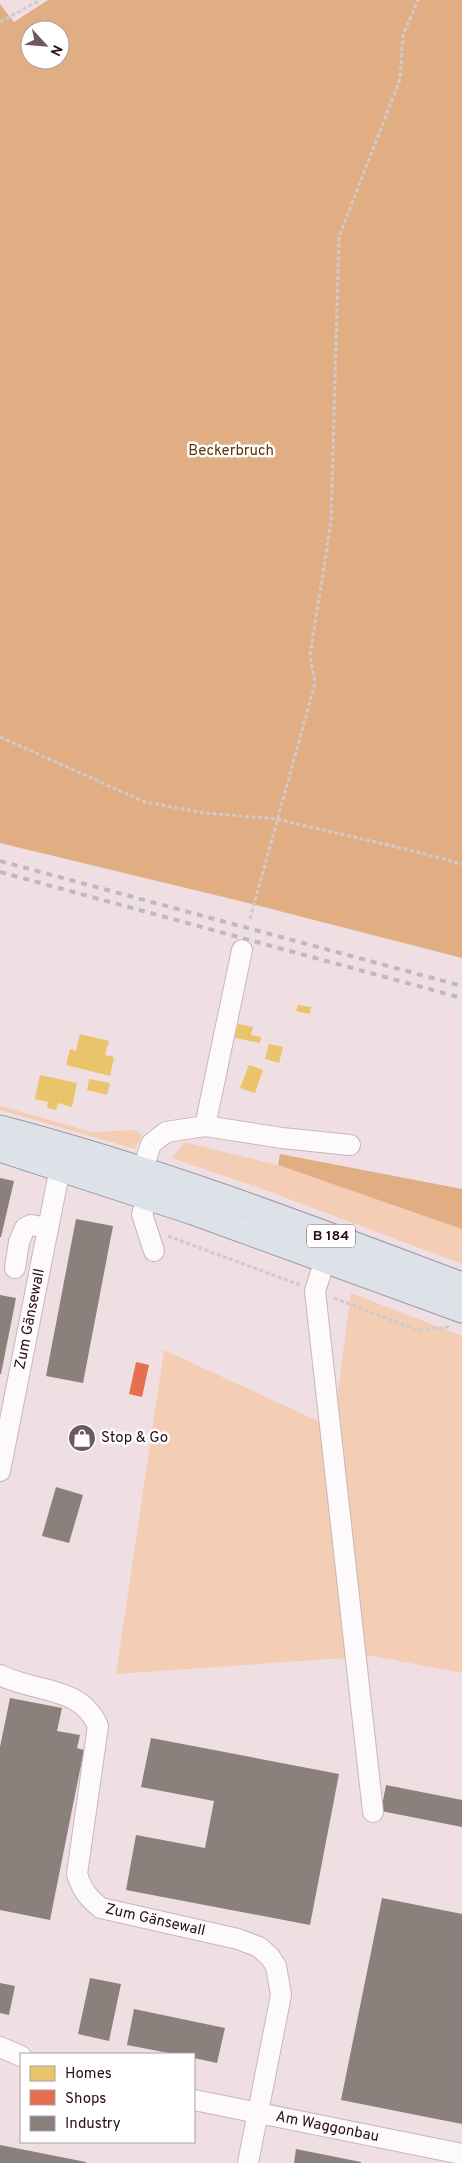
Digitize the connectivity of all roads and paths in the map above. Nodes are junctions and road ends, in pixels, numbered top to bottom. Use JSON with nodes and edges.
{"nodes":[{"id":1,"x":40,"y":0,"type":"edge"},
{"id":2,"x":418,"y":0,"type":"edge"},
{"id":3,"x":0,"y":22,"type":"edge"},
{"id":4,"x":0,"y":737,"type":"edge"},
{"id":5,"x":276,"y":819,"type":"junction"},
{"id":6,"x":462,"y":864,"type":"edge"},
{"id":7,"x":250,"y":919,"type":"dead end"},
{"id":8,"x":242,"y":950,"type":"dead end"},
{"id":9,"x":205,"y":1126,"type":"junction"},
{"id":10,"x":0,"y":1128,"type":"edge"},
{"id":11,"x":350,"y":1145,"type":"dead end"},
{"id":12,"x":0,"y":1149,"type":"edge"},
{"id":13,"x":60,"y":1168,"type":"junction"},
{"id":14,"x":143,"y":1169,"type":"junction"},
{"id":15,"x":145,"y":1206,"type":"junction"},
{"id":16,"x":48,"y":1228,"type":"junction"},
{"id":17,"x":154,"y":1251,"type":"dead end"},
{"id":18,"x":325,"y":1260,"type":"junction"},
{"id":19,"x":15,"y":1268,"type":"dead end"},
{"id":20,"x":462,"y":1285,"type":"edge"},
{"id":21,"x":314,"y":1291,"type":"junction"},
{"id":22,"x":458,"y":1319,"type":"edge"},
{"id":23,"x":0,"y":1470,"type":"edge"},
{"id":24,"x":0,"y":1675,"type":"edge"},
{"id":25,"x":373,"y":1812,"type":"dead end"},
{"id":26,"x":0,"y":2047,"type":"edge"},
{"id":27,"x":20,"y":2056,"type":"edge"},
{"id":28,"x":195,"y":2100,"type":"edge"},
{"id":29,"x":258,"y":2113,"type":"junction"},
{"id":30,"x":462,"y":2154,"type":"edge"},
{"id":31,"x":248,"y":2163,"type":"edge"}],
"edges":[{"from":1,"to":3,"type":"path"},
{"from":2,"to":5,"type":"path"},
{"from":4,"to":5,"type":"path"},
{"from":5,"to":6,"type":"path"},
{"from":5,"to":7,"type":"path"},
{"from":8,"to":9,"type":"street"},
{"from":9,"to":11,"type":"street"},
{"from":9,"to":14,"type":"street"},
{"from":10,"to":14,"type":"main road","number":"B 184"},
{"from":12,"to":13,"type":"main road","number":"B 184"},
{"from":13,"to":15,"type":"main road","number":"B 184"},
{"from":13,"to":16,"type":"street","name":"Zum Gänsewall"},
{"from":14,"to":20,"type":"main road","number":"B 184"},
{"from":15,"to":17,"type":"street"},
{"from":15,"to":18,"type":"main road","number":"B 184"},
{"from":15,"to":21,"type":"path"},
{"from":16,"to":19,"type":"street"},
{"from":16,"to":23,"type":"street","name":"Zum Gänsewall"},
{"from":18,"to":21,"type":"street"},
{"from":18,"to":22,"type":"main road","number":"B 184"},
{"from":21,"to":22,"type":"path"},
{"from":21,"to":25,"type":"street"},
{"from":24,"to":29,"type":"street","name":"Zum Gänsewall"},
{"from":26,"to":27,"type":"street"},
{"from":28,"to":29,"type":"street","name":"Am Waggonbau"},
{"from":29,"to":30,"type":"street","name":"Am Waggonbau"},
{"from":29,"to":31,"type":"street","name":"Zum Gänsewall"}]}
